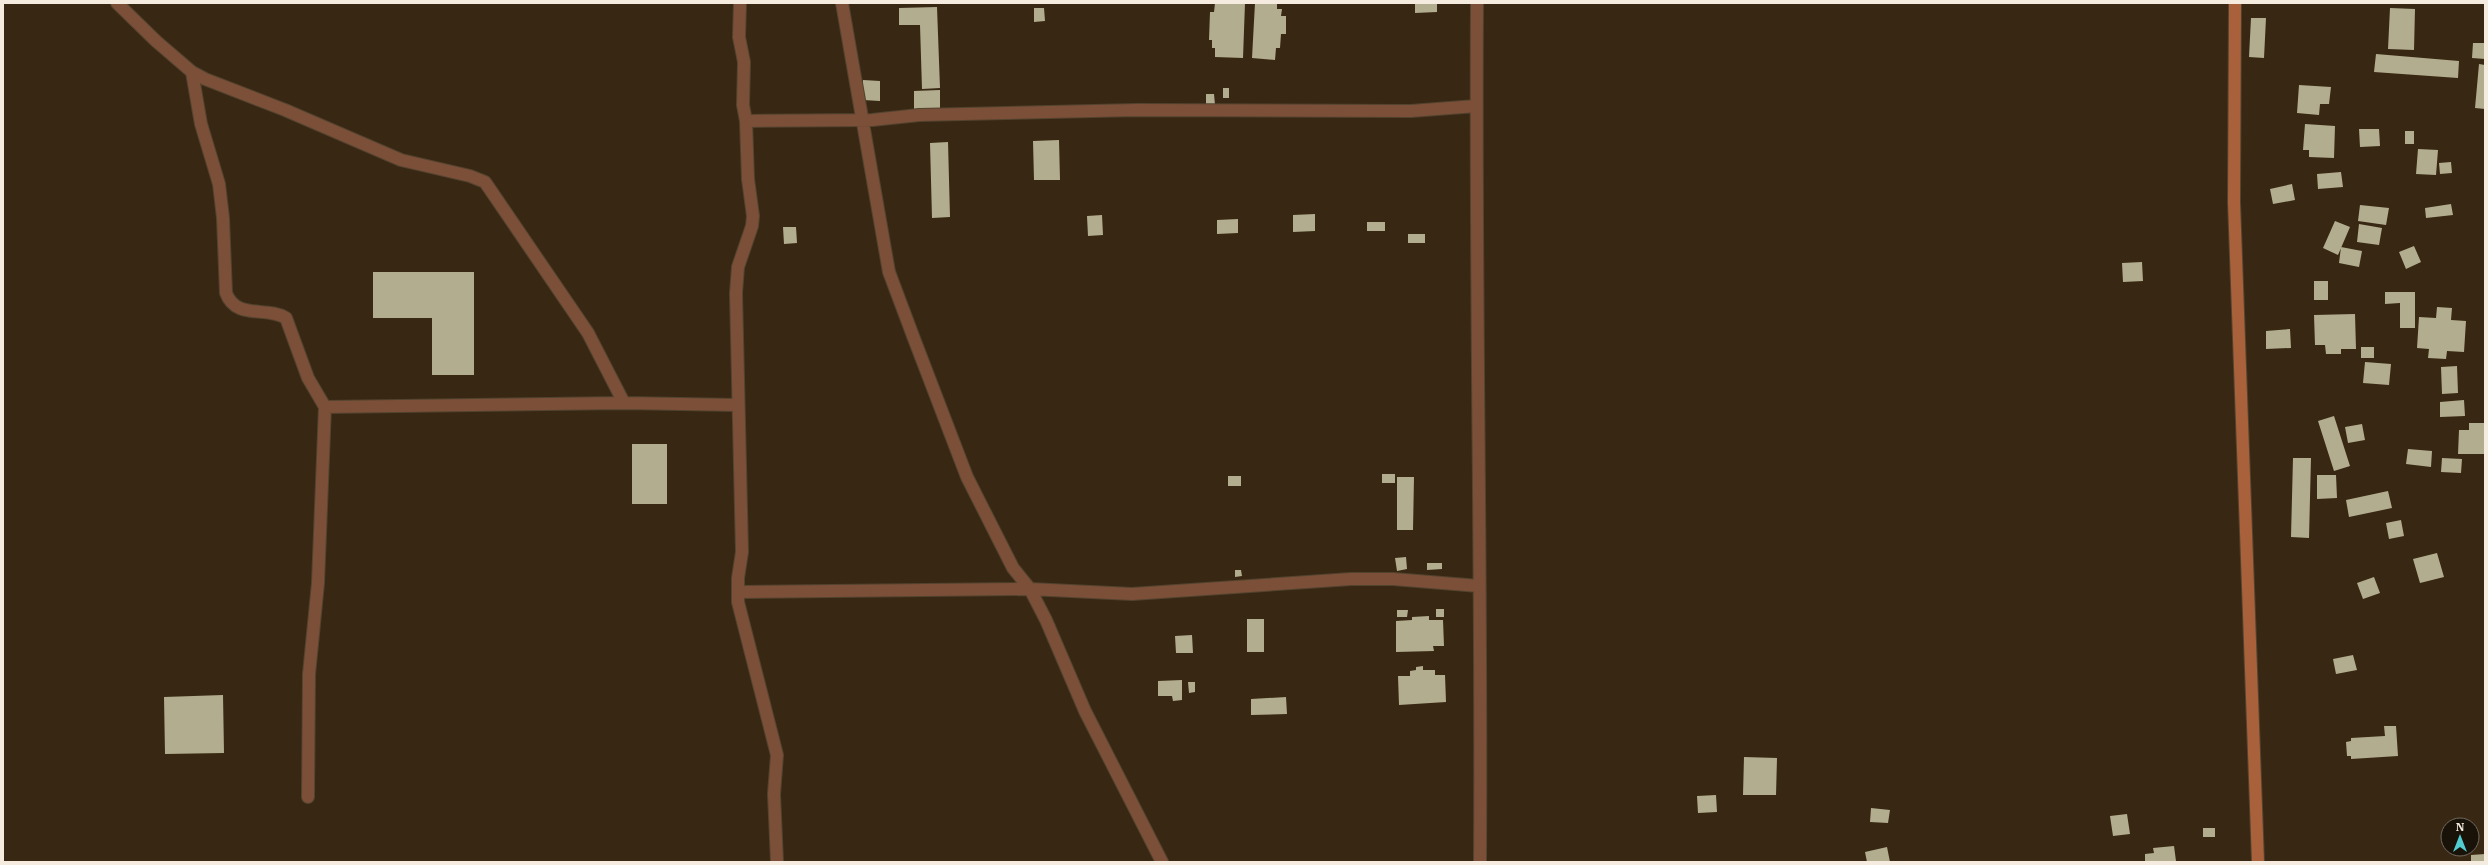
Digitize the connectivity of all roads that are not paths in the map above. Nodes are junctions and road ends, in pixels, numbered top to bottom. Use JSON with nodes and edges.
{"nodes":[{"id":1,"x":117,"y":3,"type":"edge"},
{"id":2,"x":740,"y":3,"type":"edge"},
{"id":3,"x":842,"y":3,"type":"edge"},
{"id":4,"x":1477,"y":3,"type":"edge"},
{"id":5,"x":2235,"y":3,"type":"edge"},
{"id":6,"x":192,"y":72,"type":"junction"},
{"id":7,"x":1476,"y":106,"type":"junction"},
{"id":8,"x":862,"y":118,"type":"junction"},
{"id":9,"x":746,"y":121,"type":"junction"},
{"id":10,"x":624,"y":403,"type":"junction"},
{"id":11,"x":737,"y":406,"type":"junction"},
{"id":12,"x":325,"y":407,"type":"junction"},
{"id":13,"x":1479,"y":586,"type":"junction"},
{"id":14,"x":1030,"y":589,"type":"junction"},
{"id":15,"x":738,"y":592,"type":"junction"},
{"id":16,"x":308,"y":797,"type":"dead end"},
{"id":17,"x":777,"y":862,"type":"edge"},
{"id":18,"x":1162,"y":862,"type":"edge"},
{"id":19,"x":1480,"y":862,"type":"edge"},
{"id":20,"x":2258,"y":862,"type":"edge"}],
"edges":[{"from":1,"to":6,"type":"street"},
{"from":2,"to":9,"type":"street"},
{"from":3,"to":8,"type":"street"},
{"from":4,"to":7,"type":"street"},
{"from":5,"to":20,"type":"main road"},
{"from":6,"to":10,"type":"street"},
{"from":6,"to":12,"type":"street"},
{"from":7,"to":8,"type":"street"},
{"from":7,"to":13,"type":"street"},
{"from":8,"to":9,"type":"street"},
{"from":8,"to":14,"type":"street"},
{"from":9,"to":11,"type":"street"},
{"from":10,"to":11,"type":"street"},
{"from":10,"to":12,"type":"street"},
{"from":11,"to":15,"type":"street"},
{"from":12,"to":16,"type":"street"},
{"from":13,"to":14,"type":"street"},
{"from":13,"to":19,"type":"street"},
{"from":14,"to":15,"type":"street"},
{"from":14,"to":18,"type":"street"},
{"from":15,"to":17,"type":"street"}]}
